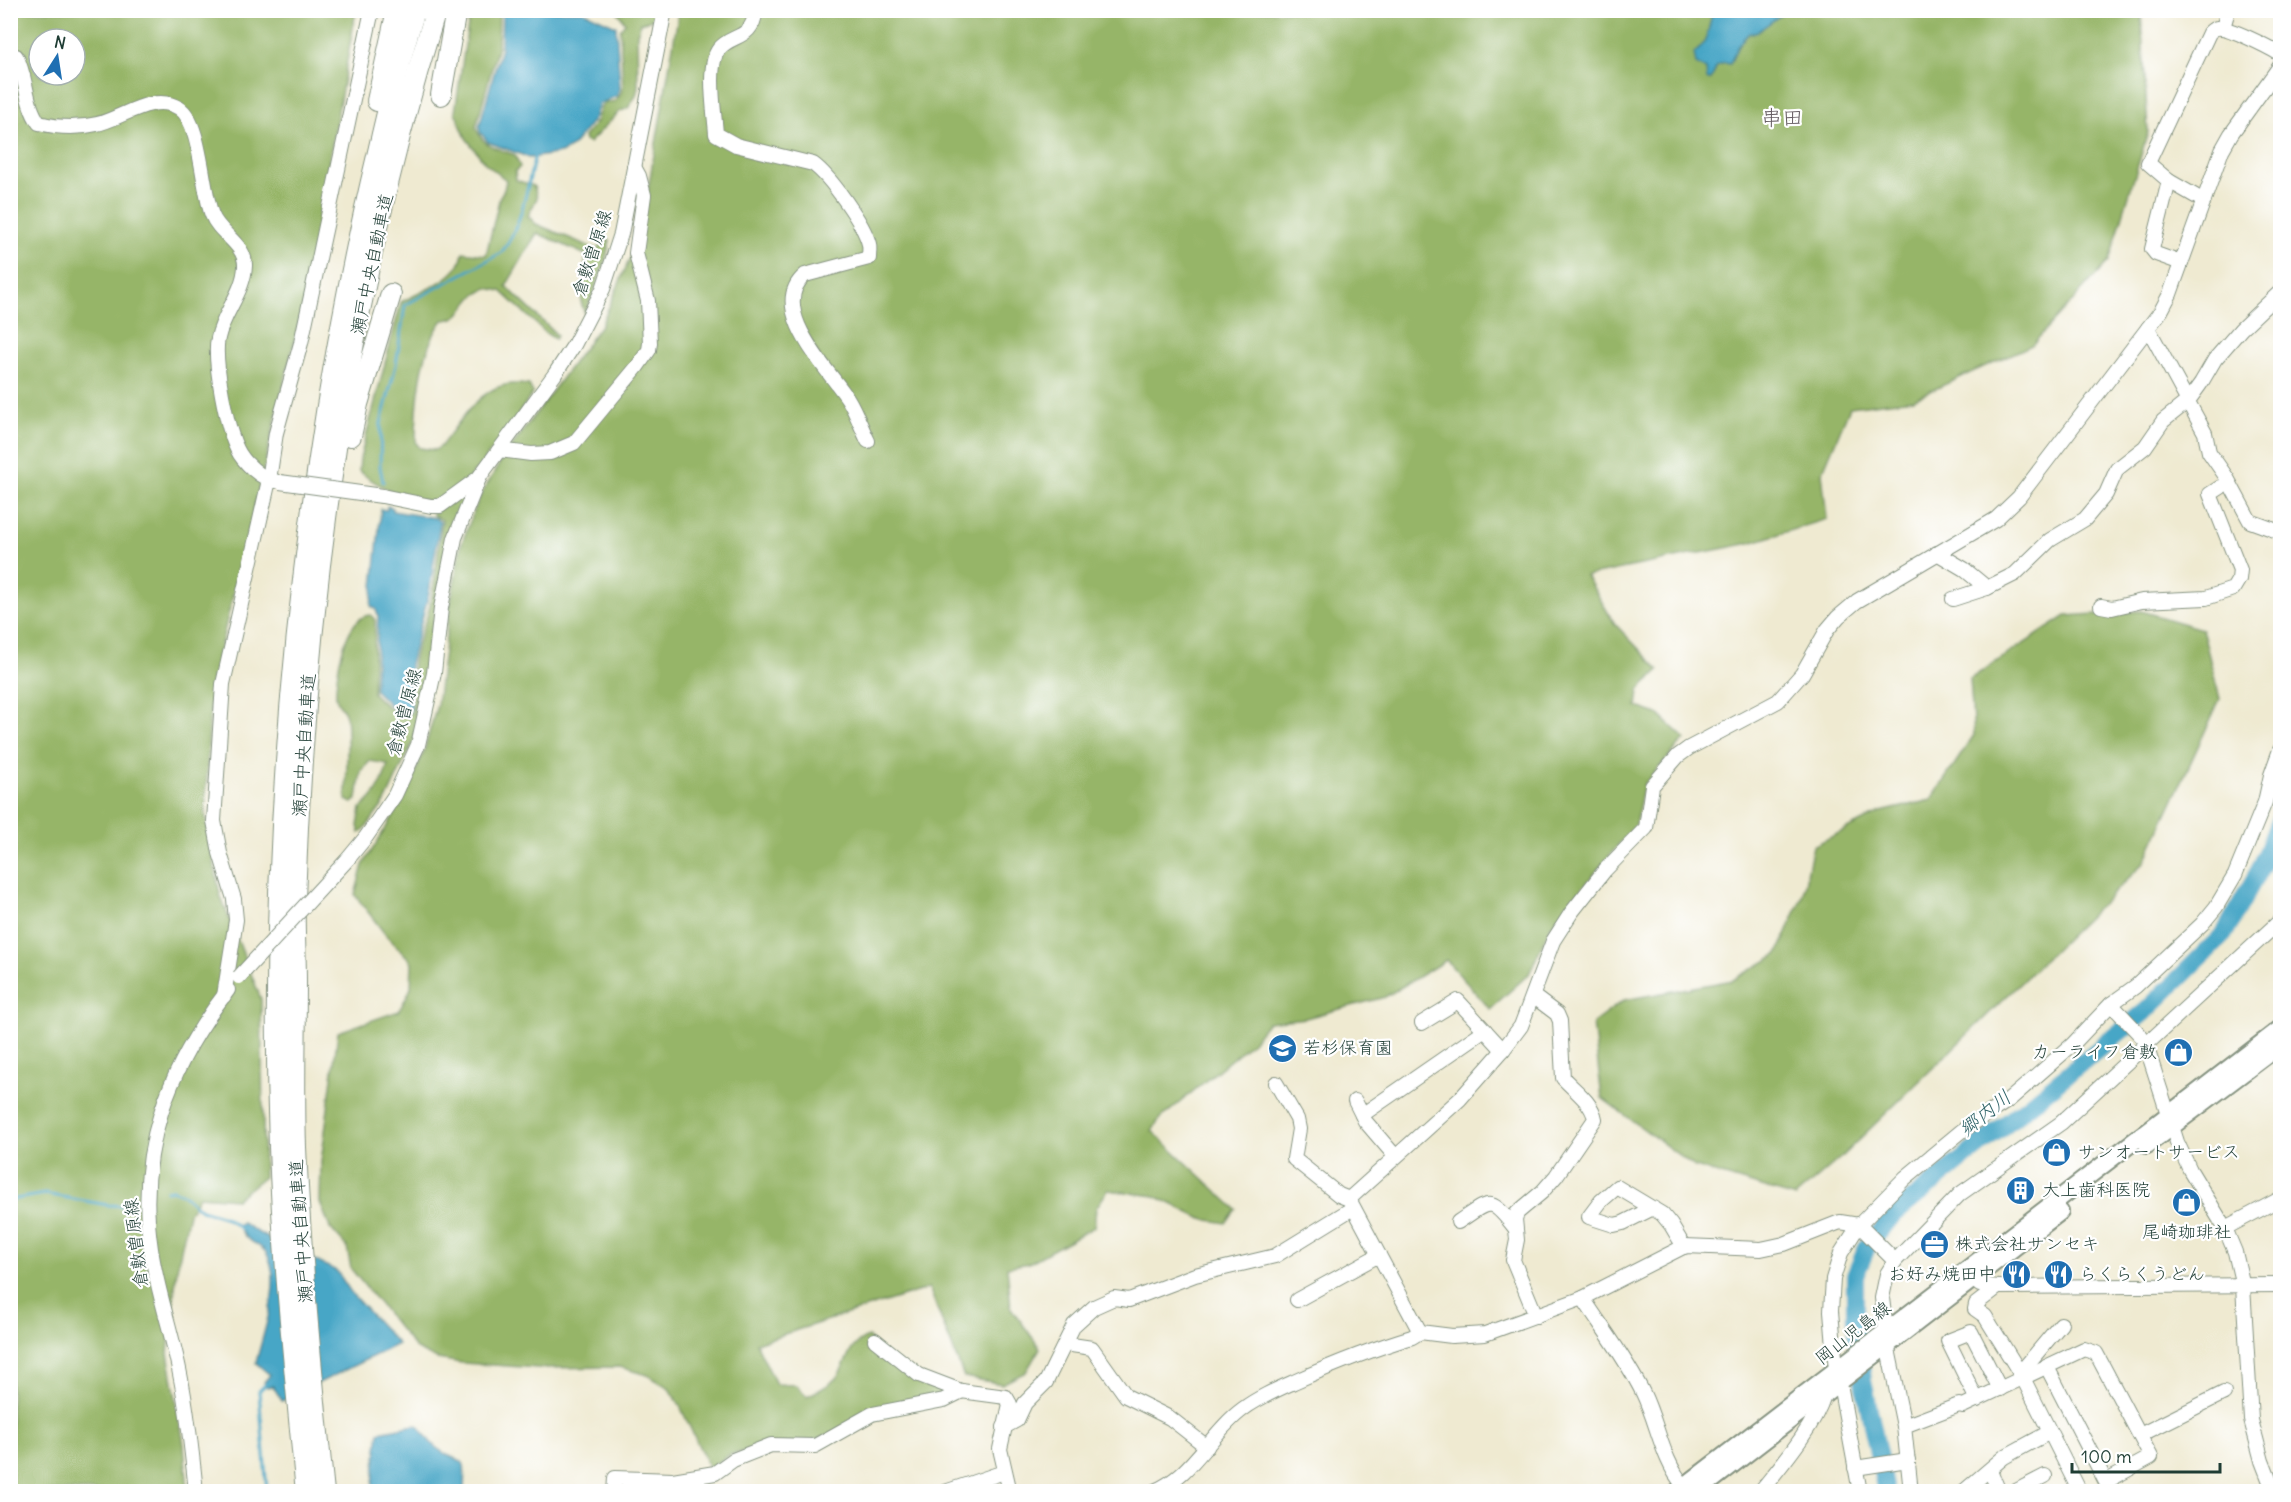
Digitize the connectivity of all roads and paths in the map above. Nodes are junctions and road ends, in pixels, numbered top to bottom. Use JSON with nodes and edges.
{"nodes":[{"id":1,"x":372,"y":10,"type":"edge"},
{"id":2,"x":397,"y":10,"type":"edge"},
{"id":3,"x":415,"y":10,"type":"edge"},
{"id":4,"x":436,"y":10,"type":"edge"},
{"id":5,"x":456,"y":10,"type":"edge"},
{"id":6,"x":665,"y":10,"type":"edge"},
{"id":7,"x":756,"y":10,"type":"edge"},
{"id":8,"x":2228,"y":10,"type":"edge"},
{"id":9,"x":2223,"y":28,"type":"junction"},
{"id":10,"x":2280,"y":54,"type":"edge"},
{"id":11,"x":10,"y":55,"type":"edge"},
{"id":12,"x":2280,"y":66,"type":"edge"},
{"id":13,"x":441,"y":95,"type":"dead end"},
{"id":14,"x":634,"y":167,"type":"junction"},
{"id":15,"x":2169,"y":182,"type":"junction"},
{"id":16,"x":2204,"y":201,"type":"junction"},
{"id":17,"x":354,"y":255,"type":"junction"},
{"id":18,"x":2181,"y":263,"type":"junction"},
{"id":19,"x":2280,"y":292,"type":"edge"},
{"id":20,"x":391,"y":294,"type":"dead end"},
{"id":21,"x":2148,"y":328,"type":"junction"},
{"id":22,"x":2188,"y":401,"type":"junction"},
{"id":23,"x":868,"y":441,"type":"dead end"},
{"id":24,"x":499,"y":450,"type":"junction"},
{"id":25,"x":2209,"y":452,"type":"junction"},
{"id":26,"x":480,"y":476,"type":"junction"},
{"id":27,"x":274,"y":481,"type":"junction"},
{"id":28,"x":2221,"y":487,"type":"junction"},
{"id":29,"x":2250,"y":521,"type":"junction"},
{"id":30,"x":324,"y":529,"type":"junction"},
{"id":31,"x":2280,"y":532,"type":"edge"},
{"id":32,"x":1937,"y":553,"type":"junction"},
{"id":33,"x":1987,"y":588,"type":"junction"},
{"id":34,"x":1953,"y":599,"type":"dead end"},
{"id":35,"x":2101,"y":606,"type":"dead end"},
{"id":36,"x":2280,"y":750,"type":"edge"},
{"id":37,"x":2280,"y":921,"type":"edge"},
{"id":38,"x":224,"y":996,"type":"junction"},
{"id":39,"x":1533,"y":996,"type":"junction"},
{"id":40,"x":2113,"y":1005,"type":"junction"},
{"id":41,"x":1422,"y":1023,"type":"dead end"},
{"id":42,"x":2280,"y":1029,"type":"edge"},
{"id":43,"x":1485,"y":1030,"type":"junction"},
{"id":44,"x":2144,"y":1042,"type":"junction"},
{"id":45,"x":2280,"y":1045,"type":"edge"},
{"id":46,"x":1503,"y":1050,"type":"junction"},
{"id":47,"x":1276,"y":1083,"type":"dead end"},
{"id":48,"x":1356,"y":1101,"type":"dead end"},
{"id":49,"x":1362,"y":1114,"type":"junction"},
{"id":50,"x":2170,"y":1121,"type":"junction"},
{"id":51,"x":1395,"y":1156,"type":"junction"},
{"id":52,"x":2280,"y":1199,"type":"edge"},
{"id":53,"x":1351,"y":1203,"type":"junction"},
{"id":54,"x":1653,"y":1208,"type":"dead end"},
{"id":55,"x":1458,"y":1222,"type":"dead end"},
{"id":56,"x":1859,"y":1226,"type":"junction"},
{"id":57,"x":1515,"y":1228,"type":"junction"},
{"id":58,"x":2225,"y":1228,"type":"junction"},
{"id":59,"x":292,"y":1230,"type":"junction"},
{"id":60,"x":2022,"y":1235,"type":"junction"},
{"id":61,"x":1684,"y":1247,"type":"junction"},
{"id":62,"x":1379,"y":1255,"type":"junction"},
{"id":63,"x":1895,"y":1261,"type":"junction"},
{"id":64,"x":1974,"y":1280,"type":"junction"},
{"id":65,"x":2280,"y":1285,"type":"edge"},
{"id":66,"x":2243,"y":1286,"type":"junction"},
{"id":67,"x":1998,"y":1287,"type":"junction"},
{"id":68,"x":1583,"y":1298,"type":"junction"},
{"id":69,"x":1297,"y":1300,"type":"dead end"},
{"id":70,"x":1536,"y":1316,"type":"junction"},
{"id":71,"x":2061,"y":1324,"type":"dead end"},
{"id":72,"x":1420,"y":1332,"type":"junction"},
{"id":73,"x":875,"y":1340,"type":"dead end"},
{"id":74,"x":1884,"y":1340,"type":"junction"},
{"id":75,"x":1065,"y":1344,"type":"junction"},
{"id":76,"x":2047,"y":1367,"type":"junction"},
{"id":77,"x":1840,"y":1375,"type":"junction"},
{"id":78,"x":2022,"y":1376,"type":"junction"},
{"id":79,"x":2000,"y":1389,"type":"junction"},
{"id":80,"x":962,"y":1391,"type":"junction"},
{"id":81,"x":2224,"y":1393,"type":"dead end"},
{"id":82,"x":1824,"y":1395,"type":"junction"},
{"id":83,"x":1977,"y":1400,"type":"junction"},
{"id":84,"x":1904,"y":1426,"type":"junction"},
{"id":85,"x":1004,"y":1427,"type":"junction"},
{"id":86,"x":309,"y":1429,"type":"junction"},
{"id":87,"x":1776,"y":1432,"type":"junction"},
{"id":88,"x":2050,"y":1432,"type":"junction"},
{"id":89,"x":2140,"y":1435,"type":"junction"},
{"id":90,"x":1207,"y":1447,"type":"junction"},
{"id":91,"x":1787,"y":1458,"type":"junction"},
{"id":92,"x":1905,"y":1460,"type":"junction"},
{"id":93,"x":1856,"y":1467,"type":"junction"},
{"id":94,"x":1716,"y":1470,"type":"junction"},
{"id":95,"x":1990,"y":1470,"type":"junction"},
{"id":96,"x":1004,"y":1472,"type":"junction"},
{"id":97,"x":2045,"y":1476,"type":"dead end"},
{"id":98,"x":2109,"y":1486,"type":"edge"},
{"id":99,"x":1686,"y":1490,"type":"edge"},
{"id":100,"x":196,"y":1491,"type":"edge"},
{"id":101,"x":306,"y":1491,"type":"edge"},
{"id":102,"x":324,"y":1491,"type":"edge"},
{"id":103,"x":614,"y":1491,"type":"edge"},
{"id":104,"x":945,"y":1491,"type":"edge"},
{"id":105,"x":1010,"y":1491,"type":"edge"},
{"id":106,"x":1152,"y":1491,"type":"edge"},
{"id":107,"x":1760,"y":1491,"type":"edge"},
{"id":108,"x":1860,"y":1491,"type":"edge"},
{"id":109,"x":1911,"y":1491,"type":"edge"},
{"id":110,"x":1963,"y":1491,"type":"edge"},
{"id":111,"x":1999,"y":1491,"type":"edge"},
{"id":112,"x":2014,"y":1491,"type":"edge"},
{"id":113,"x":2080,"y":1491,"type":"edge"},
{"id":114,"x":2274,"y":1491,"type":"edge"}],
"edges":[{"from":1,"to":27,"type":"street"},
{"from":2,"to":17,"type":"highway"},
{"from":3,"to":17,"type":"highway","name":"瀬戸中央自動車道"},
{"from":4,"to":30,"type":"highway","name":"瀬戸中央自動車道"},
{"from":5,"to":13,"type":"highway"},
{"from":6,"to":14,"type":"street","name":"倉敷曽原線"},
{"from":7,"to":23,"type":"street"},
{"from":8,"to":9,"type":"street"},
{"from":9,"to":10,"type":"street"},
{"from":9,"to":15,"type":"street"},
{"from":11,"to":27,"type":"street"},
{"from":12,"to":16,"type":"street"},
{"from":14,"to":24,"type":"street","name":"倉敷曽原線"},
{"from":14,"to":24,"type":"street"},
{"from":15,"to":16,"type":"street"},
{"from":15,"to":18,"type":"street"},
{"from":16,"to":18,"type":"street"},
{"from":17,"to":59,"type":"highway","name":"瀬戸中央自動車道"},
{"from":18,"to":21,"type":"street"},
{"from":19,"to":22,"type":"street"},
{"from":20,"to":30,"type":"highway"},
{"from":21,"to":22,"type":"street"},
{"from":21,"to":32,"type":"street"},
{"from":22,"to":25,"type":"street"},
{"from":22,"to":33,"type":"street"},
{"from":24,"to":26,"type":"street","name":"倉敷曽原線"},
{"from":25,"to":28,"type":"street"},
{"from":25,"to":29,"type":"street"},
{"from":26,"to":27,"type":"street","bridge":true},
{"from":26,"to":38,"type":"street","name":"倉敷曽原線","bridge":true},
{"from":27,"to":38,"type":"street"},
{"from":28,"to":29,"type":"street"},
{"from":28,"to":35,"type":"street"},
{"from":29,"to":31,"type":"street"},
{"from":30,"to":59,"type":"highway","name":"瀬戸中央自動車道"},
{"from":32,"to":33,"type":"street"},
{"from":32,"to":39,"type":"street"},
{"from":33,"to":34,"type":"street"},
{"from":36,"to":40,"type":"street"},
{"from":37,"to":44,"type":"street"},
{"from":38,"to":100,"type":"street","name":"倉敷曽原線"},
{"from":39,"to":46,"type":"street"},
{"from":39,"to":57,"type":"street"},
{"from":40,"to":44,"type":"street"},
{"from":40,"to":56,"type":"street"},
{"from":41,"to":43,"type":"street"},
{"from":42,"to":50,"type":"main road","name":"岡山児島線"},
{"from":43,"to":46,"type":"street"},
{"from":43,"to":49,"type":"street"},
{"from":44,"to":50,"type":"street"},
{"from":44,"to":63,"type":"street"},
{"from":45,"to":50,"type":"main road","name":"岡山児島線"},
{"from":46,"to":51,"type":"street"},
{"from":47,"to":53,"type":"street"},
{"from":48,"to":49,"type":"street"},
{"from":49,"to":51,"type":"street"},
{"from":50,"to":58,"type":"street"},
{"from":50,"to":60,"type":"main road","name":"岡山児島線"},
{"from":51,"to":53,"type":"street"},
{"from":52,"to":58,"type":"street"},
{"from":53,"to":62,"type":"street"},
{"from":53,"to":75,"type":"street"},
{"from":54,"to":61,"type":"street"},
{"from":55,"to":57,"type":"street"},
{"from":56,"to":61,"type":"street"},
{"from":56,"to":63,"type":"street"},
{"from":56,"to":77,"type":"street"},
{"from":57,"to":70,"type":"street"},
{"from":58,"to":66,"type":"street"},
{"from":59,"to":86,"type":"highway","name":"瀬戸中央自動車道"},
{"from":60,"to":64,"type":"main road","name":"岡山児島線"},
{"from":60,"to":74,"type":"main road","name":"岡山児島線"},
{"from":61,"to":68,"type":"street"},
{"from":62,"to":69,"type":"street"},
{"from":62,"to":72,"type":"street"},
{"from":63,"to":74,"type":"street"},
{"from":64,"to":67,"type":"street"},
{"from":64,"to":74,"type":"main road","name":"岡山児島線"},
{"from":65,"to":66,"type":"street"},
{"from":66,"to":67,"type":"street"},
{"from":66,"to":114,"type":"street"},
{"from":67,"to":78,"type":"street"},
{"from":68,"to":70,"type":"street"},
{"from":68,"to":99,"type":"street"},
{"from":70,"to":72,"type":"street"},
{"from":71,"to":78,"type":"street"},
{"from":72,"to":90,"type":"street"},
{"from":73,"to":80,"type":"street"},
{"from":74,"to":77,"type":"main road","name":"岡山児島線"},
{"from":74,"to":84,"type":"street"},
{"from":75,"to":85,"type":"street"},
{"from":75,"to":90,"type":"street"},
{"from":76,"to":78,"type":"street"},
{"from":76,"to":89,"type":"street"},
{"from":76,"to":98,"type":"street"},
{"from":77,"to":82,"type":"main road","name":"岡山児島線"},
{"from":77,"to":93,"type":"street"},
{"from":77,"to":94,"type":"main road","name":"岡山児島線"},
{"from":78,"to":79,"type":"street"},
{"from":78,"to":88,"type":"street"},
{"from":79,"to":83,"type":"street"},
{"from":79,"to":83,"type":"street"},
{"from":80,"to":85,"type":"street"},
{"from":80,"to":103,"type":"street"},
{"from":81,"to":89,"type":"street"},
{"from":82,"to":87,"type":"main road","name":"岡山児島線"},
{"from":82,"to":91,"type":"street"},
{"from":83,"to":84,"type":"street"},
{"from":84,"to":92,"type":"street"},
{"from":85,"to":96,"type":"street"},
{"from":86,"to":101,"type":"highway","name":"瀬戸中央自動車道"},
{"from":86,"to":102,"type":"highway","name":"瀬戸中央自動車道"},
{"from":87,"to":91,"type":"street"},
{"from":87,"to":94,"type":"main road","name":"岡山児島線"},
{"from":88,"to":95,"type":"street"},
{"from":88,"to":113,"type":"street"},
{"from":89,"to":98,"type":"street"},
{"from":90,"to":106,"type":"street"},
{"from":91,"to":107,"type":"street"},
{"from":92,"to":93,"type":"street"},
{"from":92,"to":109,"type":"street"},
{"from":93,"to":108,"type":"street"},
{"from":94,"to":99,"type":"main road","name":"岡山児島線"},
{"from":95,"to":110,"type":"street"},
{"from":95,"to":111,"type":"street"},
{"from":96,"to":104,"type":"street"},
{"from":96,"to":105,"type":"street"},
{"from":97,"to":112,"type":"street"}]}
